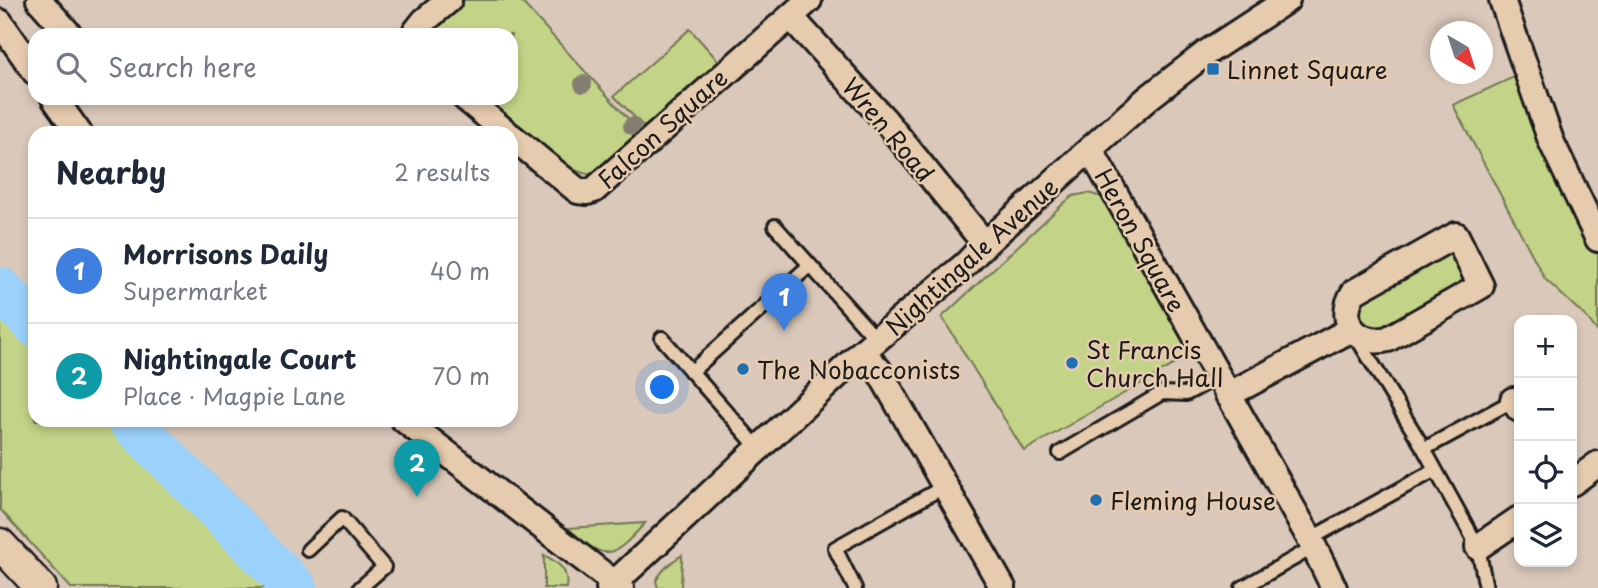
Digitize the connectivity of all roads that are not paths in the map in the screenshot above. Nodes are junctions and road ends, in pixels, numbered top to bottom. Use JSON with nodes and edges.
{"nodes":[{"id":1,"x":39,"y":0,"type":"edge"},
{"id":2,"x":449,"y":0,"type":"edge"},
{"id":3,"x":809,"y":0,"type":"edge"},
{"id":4,"x":1287,"y":0,"type":"edge"},
{"id":5,"x":1502,"y":0,"type":"edge"},
{"id":6,"x":791,"y":17,"type":"junction"},
{"id":7,"x":0,"y":22,"type":"edge"},
{"id":8,"x":64,"y":28,"type":"edge"},
{"id":9,"x":418,"y":28,"type":"edge"},
{"id":10,"x":28,"y":62,"type":"edge"},
{"id":11,"x":66,"y":105,"type":"edge"},
{"id":12,"x":473,"y":105,"type":"edge"},
{"id":13,"x":76,"y":126,"type":"edge"},
{"id":14,"x":498,"y":126,"type":"edge"},
{"id":15,"x":518,"y":142,"type":"edge"},
{"id":16,"x":1090,"y":149,"type":"junction"},
{"id":17,"x":775,"y":226,"type":"dead end"},
{"id":18,"x":1598,"y":239,"type":"edge"},
{"id":19,"x":985,"y":244,"type":"junction"},
{"id":20,"x":810,"y":265,"type":"junction"},
{"id":21,"x":1352,"y":329,"type":"junction"},
{"id":22,"x":662,"y":338,"type":"dead end"},
{"id":23,"x":869,"y":346,"type":"junction"},
{"id":24,"x":691,"y":372,"type":"junction"},
{"id":25,"x":1223,"y":386,"type":"junction"},
{"id":26,"x":1514,"y":404,"type":"edge"},
{"id":27,"x":413,"y":427,"type":"edge"},
{"id":28,"x":759,"y":449,"type":"junction"},
{"id":29,"x":1424,"y":449,"type":"junction"},
{"id":30,"x":1060,"y":453,"type":"dead end"},
{"id":31,"x":1598,"y":464,"type":"edge"},
{"id":32,"x":1435,"y":470,"type":"junction"},
{"id":33,"x":1577,"y":478,"type":"edge"},
{"id":34,"x":945,"y":486,"type":"junction"},
{"id":35,"x":1514,"y":522,"type":"edge"},
{"id":36,"x":1312,"y":543,"type":"junction"},
{"id":37,"x":0,"y":544,"type":"edge"},
{"id":38,"x":1478,"y":547,"type":"junction"},
{"id":39,"x":307,"y":550,"type":"dead end"},
{"id":40,"x":615,"y":586,"type":"edge"},
{"id":41,"x":41,"y":588,"type":"edge"},
{"id":42,"x":360,"y":588,"type":"edge"},
{"id":43,"x":855,"y":588,"type":"edge"},
{"id":44,"x":1003,"y":588,"type":"edge"},
{"id":45,"x":1242,"y":588,"type":"edge"},
{"id":46,"x":1334,"y":588,"type":"edge"},
{"id":47,"x":1486,"y":588,"type":"edge"}],
"edges":[{"from":1,"to":8,"type":"street"},
{"from":2,"to":9,"type":"street"},
{"from":3,"to":6,"type":"street","name":"Falcon Square"},
{"from":4,"to":16,"type":"street","name":"Nightingale Avenue"},
{"from":5,"to":18,"type":"street"},
{"from":6,"to":15,"type":"street","name":"Falcon Square"},
{"from":6,"to":19,"type":"street","name":"Wren Road"},
{"from":7,"to":10,"type":"street"},
{"from":11,"to":13,"type":"street"},
{"from":12,"to":14,"type":"street","name":"Falcon Square"},
{"from":16,"to":19,"type":"street","name":"Nightingale Avenue"},
{"from":16,"to":25,"type":"street","name":"Heron Square"},
{"from":17,"to":20,"type":"lane"},
{"from":19,"to":23,"type":"street","name":"Nightingale Avenue"},
{"from":20,"to":23,"type":"lane"},
{"from":20,"to":24,"type":"lane"},
{"from":21,"to":21,"type":"street"},
{"from":21,"to":25,"type":"street"},
{"from":21,"to":29,"type":"lane"},
{"from":22,"to":24,"type":"lane"},
{"from":23,"to":28,"type":"street","name":"Nightingale Avenue"},
{"from":23,"to":34,"type":"street"},
{"from":24,"to":28,"type":"lane"},
{"from":25,"to":30,"type":"lane"},
{"from":25,"to":36,"type":"street","name":"Heron Square"},
{"from":26,"to":29,"type":"lane"},
{"from":27,"to":40,"type":"street"},
{"from":28,"to":40,"type":"street","name":"Nightingale Avenue"},
{"from":29,"to":32,"type":"lane"},
{"from":31,"to":33,"type":"street"},
{"from":32,"to":36,"type":"lane"},
{"from":32,"to":38,"type":"lane"},
{"from":34,"to":43,"type":"lane"},
{"from":34,"to":44,"type":"street"},
{"from":35,"to":38,"type":"street"},
{"from":36,"to":45,"type":"lane"},
{"from":36,"to":46,"type":"street","name":"Heron Square"},
{"from":37,"to":41,"type":"street"},
{"from":38,"to":47,"type":"lane"},
{"from":39,"to":42,"type":"lane"}]}
